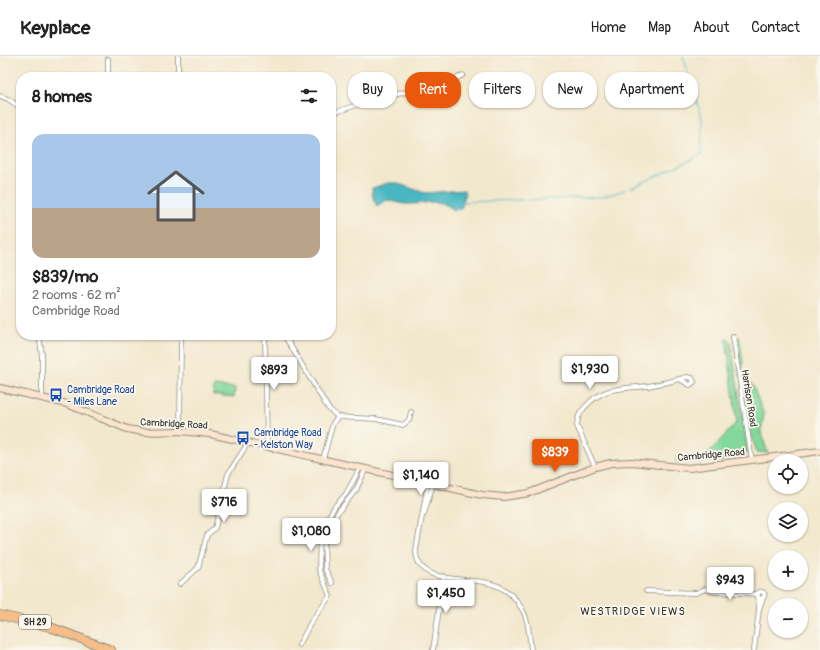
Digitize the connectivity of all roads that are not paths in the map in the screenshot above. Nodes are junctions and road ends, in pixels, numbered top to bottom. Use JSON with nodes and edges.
{"nodes":[{"id":1,"x":178,"y":56,"type":"edge"},
{"id":2,"x":108,"y":59,"type":"dead end"},
{"id":3,"x":108,"y":72,"type":"edge"},
{"id":4,"x":178,"y":72,"type":"edge"},
{"id":5,"x":463,"y":75,"type":"dead end"},
{"id":6,"x":0,"y":96,"type":"edge"},
{"id":7,"x":16,"y":105,"type":"edge"},
{"id":8,"x":336,"y":112,"type":"edge"},
{"id":9,"x":733,"y":337,"type":"dead end"},
{"id":10,"x":40,"y":340,"type":"edge"},
{"id":11,"x":181,"y":340,"type":"edge"},
{"id":12,"x":265,"y":340,"type":"edge"},
{"id":13,"x":287,"y":340,"type":"edge"},
{"id":14,"x":681,"y":380,"type":"dead end"},
{"id":15,"x":0,"y":388,"type":"edge"},
{"id":16,"x":42,"y":398,"type":"junction"},
{"id":17,"x":411,"y":412,"type":"dead end"},
{"id":18,"x":338,"y":417,"type":"junction"},
{"id":19,"x":180,"y":432,"type":"junction"},
{"id":20,"x":248,"y":443,"type":"junction"},
{"id":21,"x":267,"y":447,"type":"junction"},
{"id":22,"x":820,"y":451,"type":"edge"},
{"id":23,"x":324,"y":459,"type":"junction"},
{"id":24,"x":752,"y":461,"type":"junction"},
{"id":25,"x":595,"y":467,"type":"junction"},
{"id":26,"x":363,"y":468,"type":"junction"},
{"id":27,"x":430,"y":484,"type":"junction"},
{"id":28,"x":444,"y":576,"type":"junction"},
{"id":29,"x":332,"y":583,"type":"dead end"},
{"id":30,"x":180,"y":584,"type":"dead end"},
{"id":31,"x":646,"y":591,"type":"dead end"},
{"id":32,"x":0,"y":615,"type":"edge"},
{"id":33,"x":299,"y":645,"type":"dead end"},
{"id":34,"x":111,"y":650,"type":"edge"},
{"id":35,"x":433,"y":650,"type":"edge"},
{"id":36,"x":531,"y":650,"type":"edge"},
{"id":37,"x":754,"y":650,"type":"edge"}],
"edges":[{"from":1,"to":4,"type":"street"},
{"from":2,"to":3,"type":"street"},
{"from":5,"to":8,"type":"street"},
{"from":6,"to":7,"type":"street"},
{"from":9,"to":24,"type":"street","name":"Harrison Road"},
{"from":10,"to":16,"type":"street"},
{"from":11,"to":19,"type":"street"},
{"from":12,"to":21,"type":"street"},
{"from":13,"to":18,"type":"street"},
{"from":14,"to":25,"type":"street"},
{"from":15,"to":16,"type":"main road","name":"Cambridge Road"},
{"from":16,"to":19,"type":"main road","name":"Cambridge Road"},
{"from":17,"to":18,"type":"street"},
{"from":18,"to":23,"type":"street"},
{"from":19,"to":20,"type":"main road","name":"Cambridge Road"},
{"from":20,"to":21,"type":"main road","name":"Cambridge Road"},
{"from":20,"to":30,"type":"street"},
{"from":21,"to":23,"type":"main road","name":"Cambridge Road"},
{"from":22,"to":24,"type":"main road","name":"Cambridge Road"},
{"from":23,"to":26,"type":"main road","name":"Cambridge Road"},
{"from":24,"to":25,"type":"main road","name":"Cambridge Road"},
{"from":25,"to":27,"type":"main road","name":"Cambridge Road"},
{"from":26,"to":27,"type":"main road","name":"Cambridge Road"},
{"from":26,"to":29,"type":"street"},
{"from":26,"to":33,"type":"street"},
{"from":27,"to":28,"type":"street"},
{"from":28,"to":35,"type":"street"},
{"from":28,"to":36,"type":"street"},
{"from":31,"to":37,"type":"street"},
{"from":32,"to":34,"type":"highway","number":"SH 29"}]}
